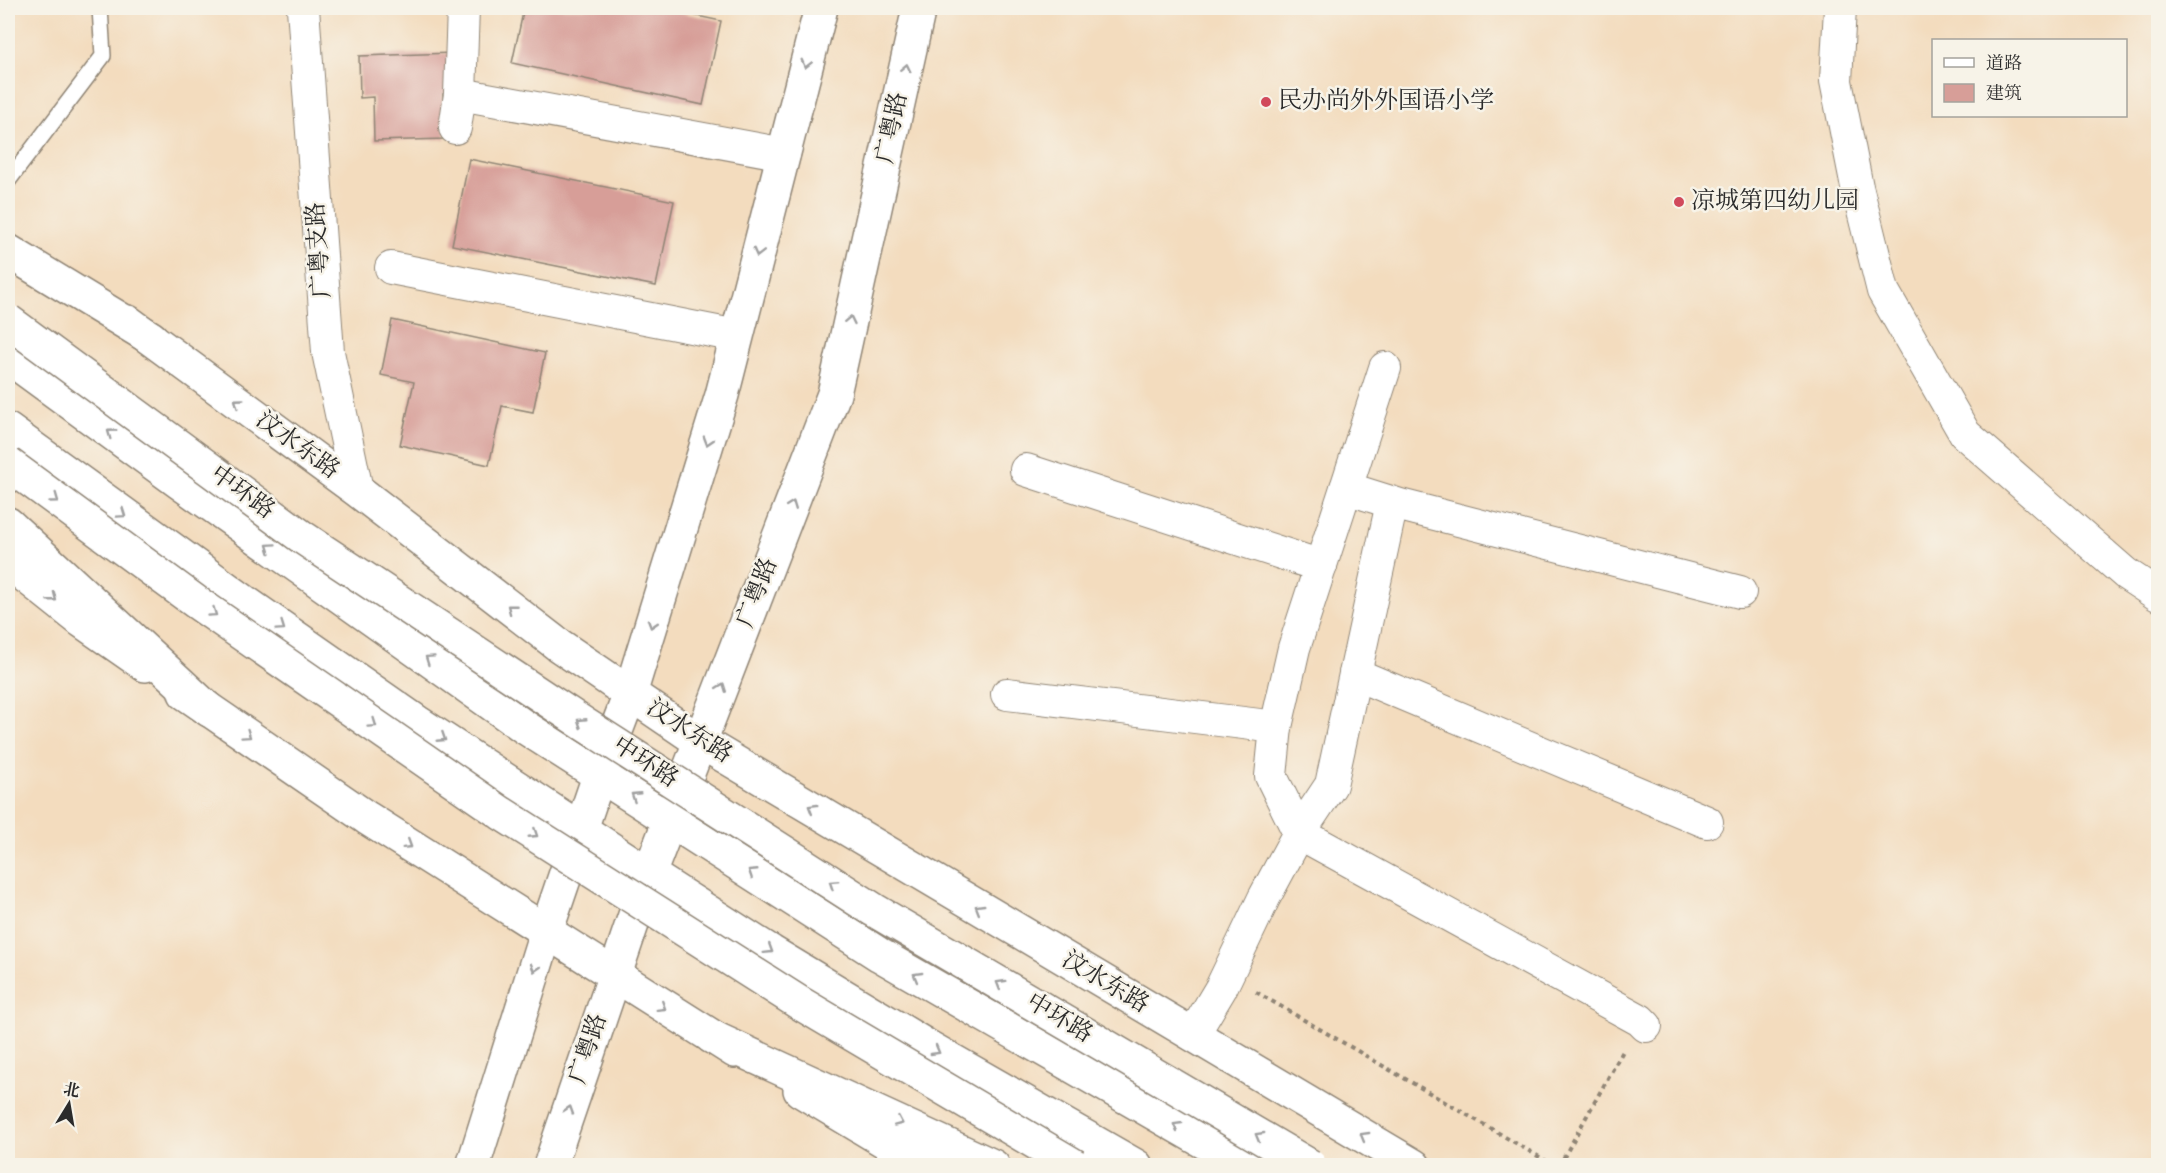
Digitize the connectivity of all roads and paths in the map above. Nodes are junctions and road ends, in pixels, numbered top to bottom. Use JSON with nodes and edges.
{"nodes":[{"id":1,"x":100,"y":8,"type":"edge"},
{"id":2,"x":303,"y":8,"type":"edge"},
{"id":3,"x":463,"y":8,"type":"edge"},
{"id":4,"x":821,"y":8,"type":"edge"},
{"id":5,"x":920,"y":8,"type":"edge"},
{"id":6,"x":1840,"y":8,"type":"edge"},
{"id":7,"x":460,"y":94,"type":"junction"},
{"id":8,"x":455,"y":128,"type":"dead end"},
{"id":9,"x":784,"y":154,"type":"junction"},
{"id":10,"x":8,"y":181,"type":"edge"},
{"id":11,"x":8,"y":234,"type":"edge"},
{"id":12,"x":8,"y":251,"type":"edge"},
{"id":13,"x":391,"y":268,"type":"dead end"},
{"id":14,"x":8,"y":321,"type":"edge"},
{"id":15,"x":737,"y":336,"type":"junction"},
{"id":16,"x":150,"y":338,"type":"junction"},
{"id":17,"x":8,"y":357,"type":"edge"},
{"id":18,"x":1385,"y":368,"type":"dead end"},
{"id":19,"x":8,"y":430,"type":"edge"},
{"id":20,"x":8,"y":464,"type":"edge"},
{"id":21,"x":1026,"y":470,"type":"dead end"},
{"id":22,"x":1346,"y":488,"type":"junction"},
{"id":23,"x":357,"y":490,"type":"junction"},
{"id":24,"x":1392,"y":503,"type":"junction"},
{"id":25,"x":8,"y":524,"type":"edge"},
{"id":26,"x":8,"y":562,"type":"edge"},
{"id":27,"x":1321,"y":566,"type":"junction"},
{"id":28,"x":1740,"y":592,"type":"dead end"},
{"id":29,"x":2158,"y":595,"type":"edge"},
{"id":30,"x":1355,"y":674,"type":"junction"},
{"id":31,"x":630,"y":694,"type":"junction"},
{"id":32,"x":1007,"y":694,"type":"dead end"},
{"id":33,"x":209,"y":710,"type":"junction"},
{"id":34,"x":1276,"y":727,"type":"junction"},
{"id":35,"x":701,"y":742,"type":"junction"},
{"id":36,"x":600,"y":774,"type":"junction"},
{"id":37,"x":670,"y":819,"type":"junction"},
{"id":38,"x":1707,"y":822,"type":"dead end"},
{"id":39,"x":581,"y":828,"type":"junction"},
{"id":40,"x":1299,"y":833,"type":"junction"},
{"id":41,"x":649,"y":874,"type":"junction"},
{"id":42,"x":546,"y":932,"type":"junction"},
{"id":43,"x":1227,"y":975,"type":"junction"},
{"id":44,"x":613,"y":976,"type":"junction"},
{"id":45,"x":1643,"y":1023,"type":"joint"},
{"id":46,"x":1193,"y":1035,"type":"junction"},
{"id":47,"x":712,"y":1037,"type":"junction"},
{"id":48,"x":473,"y":1166,"type":"edge"},
{"id":49,"x":550,"y":1166,"type":"edge"},
{"id":50,"x":926,"y":1166,"type":"edge"},
{"id":51,"x":993,"y":1166,"type":"edge"},
{"id":52,"x":1075,"y":1166,"type":"edge"},
{"id":53,"x":1136,"y":1166,"type":"edge"},
{"id":54,"x":1246,"y":1166,"type":"edge"},
{"id":55,"x":1310,"y":1166,"type":"edge"},
{"id":56,"x":1414,"y":1166,"type":"edge"},
{"id":57,"x":1557,"y":1166,"type":"edge"}],
"edges":[{"from":1,"to":10,"type":"lane"},
{"from":2,"to":23,"type":"street","name":"广粤支路"},
{"from":3,"to":7,"type":"street"},
{"from":4,"to":9,"type":"main road","one_way":true},
{"from":35,"to":5,"type":"main road","name":"广粤路","one_way":true},
{"from":6,"to":29,"type":"street"},
{"from":7,"to":8,"type":"street"},
{"from":7,"to":9,"type":"street"},
{"from":9,"to":15,"type":"main road","one_way":true},
{"from":11,"to":16,"type":"main road","name":"汶水东路"},
{"from":12,"to":16,"type":"main road"},
{"from":13,"to":15,"type":"street"},
{"from":55,"to":14,"type":"main road","name":"中环路","one_way":true,"bridge":true},
{"from":15,"to":31,"type":"main road","one_way":true},
{"from":23,"to":16,"type":"main road","name":"汶水东路","one_way":true},
{"from":36,"to":17,"type":"main road","one_way":true},
{"from":18,"to":22,"type":"street"},
{"from":19,"to":39,"type":"main road","one_way":true},
{"from":20,"to":52,"type":"main road","one_way":true,"bridge":true},
{"from":21,"to":27,"type":"street"},
{"from":22,"to":24,"type":"street"},
{"from":22,"to":27,"type":"street"},
{"from":31,"to":23,"type":"main road","name":"汶水东路","one_way":true},
{"from":24,"to":28,"type":"street"},
{"from":24,"to":30,"type":"street"},
{"from":25,"to":33,"type":"main road"},
{"from":26,"to":33,"type":"main road","one_way":true},
{"from":27,"to":34,"type":"street"},
{"from":30,"to":38,"type":"street"},
{"from":30,"to":40,"type":"street"},
{"from":31,"to":35,"type":"main road","name":"汶水东路"},
{"from":31,"to":36,"type":"main road"},
{"from":32,"to":34,"type":"street"},
{"from":33,"to":42,"type":"main road","one_way":true},
{"from":34,"to":40,"type":"street"},
{"from":35,"to":37,"type":"main road","name":"广粤路"},
{"from":46,"to":35,"type":"main road","name":"汶水东路","one_way":true},
{"from":37,"to":36,"type":"main road","one_way":true},
{"from":36,"to":39,"type":"main road"},
{"from":37,"to":41,"type":"main road","name":"广粤路"},
{"from":54,"to":37,"type":"main road","one_way":true},
{"from":39,"to":41,"type":"main road"},
{"from":39,"to":42,"type":"main road"},
{"from":40,"to":43,"type":"street"},
{"from":40,"to":45,"type":"street"},
{"from":41,"to":44,"type":"main road","name":"广粤路"},
{"from":41,"to":53,"type":"main road","one_way":true},
{"from":42,"to":44,"type":"main road"},
{"from":42,"to":48,"type":"main road","one_way":true},
{"from":43,"to":46,"type":"street"},
{"from":43,"to":57,"type":"path"},
{"from":44,"to":47,"type":"main road","one_way":true},
{"from":49,"to":44,"type":"main road","name":"广粤路","one_way":true},
{"from":45,"to":57,"type":"path"},
{"from":56,"to":46,"type":"main road","name":"汶水东路","one_way":true},
{"from":47,"to":50,"type":"main road"},
{"from":47,"to":51,"type":"main road","one_way":true}]}
